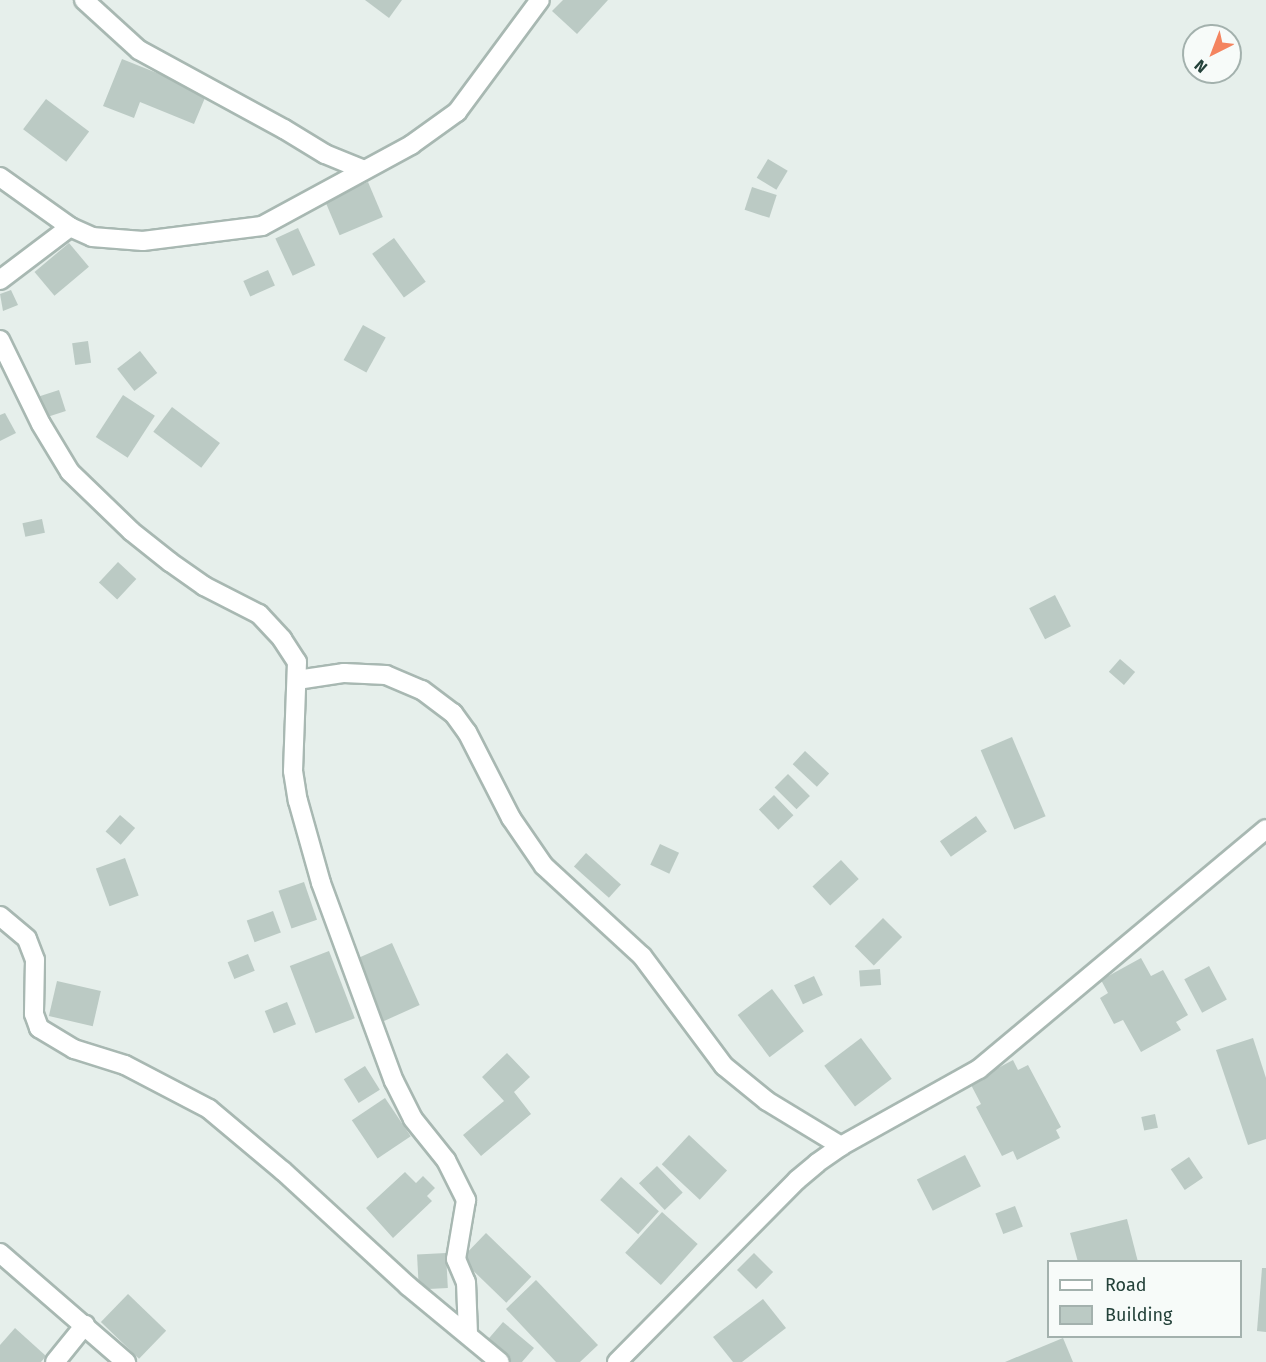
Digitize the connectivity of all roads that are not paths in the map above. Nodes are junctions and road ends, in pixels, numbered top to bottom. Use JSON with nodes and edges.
{"nodes":[{"id":1,"x":84,"y":0,"type":"edge"},
{"id":2,"x":540,"y":0,"type":"edge"},
{"id":3,"x":364,"y":170,"type":"junction"},
{"id":4,"x":0,"y":177,"type":"edge"},
{"id":5,"x":70,"y":227,"type":"junction"},
{"id":6,"x":0,"y":280,"type":"edge"},
{"id":7,"x":0,"y":340,"type":"edge"},
{"id":8,"x":297,"y":680,"type":"junction"},
{"id":9,"x":1266,"y":829,"type":"edge"},
{"id":10,"x":0,"y":916,"type":"edge"},
{"id":11,"x":841,"y":1146,"type":"junction"},
{"id":12,"x":0,"y":1253,"type":"edge"},
{"id":13,"x":85,"y":1325,"type":"junction"},
{"id":14,"x":468,"y":1333,"type":"junction"},
{"id":15,"x":55,"y":1362,"type":"edge"},
{"id":16,"x":126,"y":1362,"type":"edge"},
{"id":17,"x":500,"y":1362,"type":"edge"},
{"id":18,"x":617,"y":1362,"type":"edge"}],
"edges":[{"from":1,"to":3,"type":"street"},
{"from":2,"to":3,"type":"street"},
{"from":3,"to":5,"type":"street"},
{"from":4,"to":5,"type":"street"},
{"from":5,"to":6,"type":"street"},
{"from":7,"to":8,"type":"street"},
{"from":8,"to":11,"type":"street"},
{"from":8,"to":14,"type":"street"},
{"from":9,"to":11,"type":"street"},
{"from":10,"to":14,"type":"street"},
{"from":11,"to":18,"type":"street"},
{"from":12,"to":13,"type":"street"},
{"from":13,"to":15,"type":"street"},
{"from":13,"to":16,"type":"street"},
{"from":14,"to":17,"type":"street"}]}
